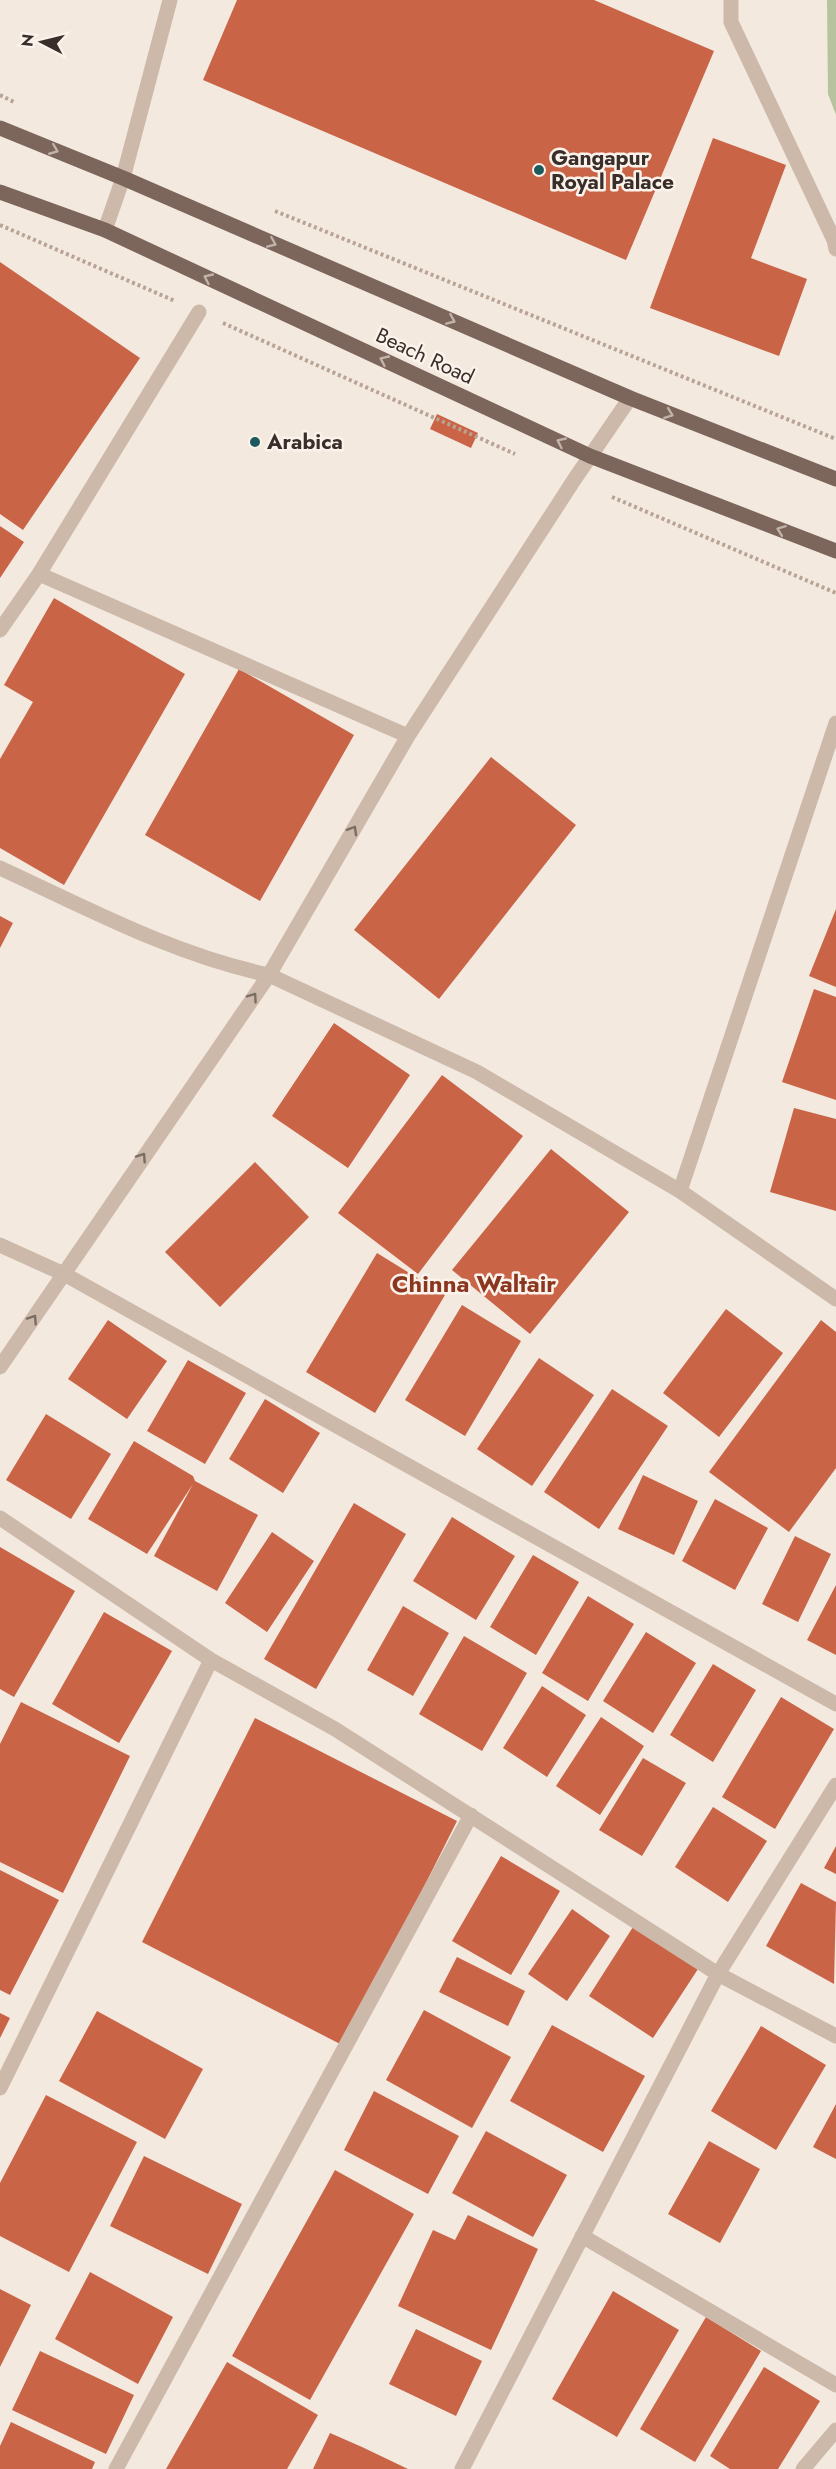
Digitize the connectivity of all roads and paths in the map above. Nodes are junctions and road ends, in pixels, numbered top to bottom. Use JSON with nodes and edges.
{"nodes":[{"id":1,"x":170,"y":0,"type":"edge"},
{"id":2,"x":731,"y":0,"type":"edge"},
{"id":3,"x":0,"y":96,"type":"edge"},
{"id":4,"x":22,"y":105,"type":"dead end"},
{"id":5,"x":0,"y":128,"type":"edge"},
{"id":6,"x":123,"y":178,"type":"junction"},
{"id":7,"x":0,"y":192,"type":"edge"},
{"id":8,"x":264,"y":207,"type":"dead end"},
{"id":9,"x":0,"y":225,"type":"edge"},
{"id":10,"x":105,"y":230,"type":"junction"},
{"id":11,"x":836,"y":249,"type":"edge"},
{"id":12,"x":199,"y":312,"type":"junction"},
{"id":13,"x":630,"y":398,"type":"junction"},
{"id":14,"x":836,"y":439,"type":"edge"},
{"id":15,"x":590,"y":456,"type":"junction"},
{"id":16,"x":525,"y":459,"type":"dead end"},
{"id":17,"x":836,"y":479,"type":"edge"},
{"id":18,"x":574,"y":480,"type":"junction"},
{"id":19,"x":836,"y":551,"type":"edge"},
{"id":20,"x":39,"y":574,"type":"junction"},
{"id":21,"x":836,"y":593,"type":"edge"},
{"id":22,"x":0,"y":630,"type":"edge"},
{"id":23,"x":836,"y":723,"type":"edge"},
{"id":24,"x":408,"y":736,"type":"junction"},
{"id":25,"x":0,"y":868,"type":"edge"},
{"id":26,"x":269,"y":975,"type":"junction"},
{"id":27,"x":680,"y":1191,"type":"junction"},
{"id":28,"x":0,"y":1245,"type":"edge"},
{"id":29,"x":64,"y":1274,"type":"junction"},
{"id":30,"x":836,"y":1299,"type":"edge"},
{"id":31,"x":0,"y":1367,"type":"edge"},
{"id":32,"x":0,"y":1518,"type":"edge"},
{"id":33,"x":211,"y":1660,"type":"junction"},
{"id":34,"x":836,"y":1704,"type":"edge"},
{"id":35,"x":836,"y":1785,"type":"edge"},
{"id":36,"x":471,"y":1815,"type":"junction"},
{"id":37,"x":718,"y":1974,"type":"junction"},
{"id":38,"x":836,"y":2036,"type":"edge"},
{"id":39,"x":0,"y":2088,"type":"edge"},
{"id":40,"x":582,"y":2236,"type":"junction"},
{"id":41,"x":836,"y":2385,"type":"edge"},
{"id":42,"x":836,"y":2430,"type":"edge"},
{"id":43,"x":116,"y":2469,"type":"edge"},
{"id":44,"x":462,"y":2469,"type":"edge"},
{"id":45,"x":803,"y":2469,"type":"edge"}],
"edges":[{"from":1,"to":6,"type":"street"},
{"from":2,"to":11,"type":"street"},
{"from":3,"to":4,"type":"path"},
{"from":5,"to":6,"type":"main road","name":"Beach Road","one_way":true},
{"from":6,"to":10,"type":"street"},
{"from":6,"to":13,"type":"main road","name":"Beach Road","one_way":true},
{"from":7,"to":10,"type":"main road","name":"Beach Road"},
{"from":8,"to":14,"type":"path"},
{"from":9,"to":12,"type":"path"},
{"from":15,"to":10,"type":"main road","name":"Beach Road","one_way":true},
{"from":12,"to":16,"type":"path"},
{"from":12,"to":20,"type":"street"},
{"from":13,"to":15,"type":"street"},
{"from":13,"to":17,"type":"main road","name":"Beach Road","one_way":true},
{"from":15,"to":18,"type":"street"},
{"from":19,"to":15,"type":"main road","name":"Beach Road","one_way":true},
{"from":18,"to":21,"type":"path"},
{"from":18,"to":24,"type":"street"},
{"from":20,"to":22,"type":"street"},
{"from":20,"to":24,"type":"street"},
{"from":23,"to":27,"type":"street"},
{"from":26,"to":24,"type":"street","one_way":true},
{"from":25,"to":26,"type":"street"},
{"from":26,"to":27,"type":"street"},
{"from":29,"to":26,"type":"street","one_way":true},
{"from":27,"to":30,"type":"street"},
{"from":28,"to":29,"type":"street"},
{"from":31,"to":29,"type":"street","one_way":true},
{"from":29,"to":34,"type":"street"},
{"from":32,"to":33,"type":"street"},
{"from":33,"to":36,"type":"street"},
{"from":33,"to":39,"type":"street"},
{"from":35,"to":37,"type":"street"},
{"from":36,"to":37,"type":"street"},
{"from":36,"to":43,"type":"street"},
{"from":37,"to":38,"type":"street"},
{"from":37,"to":40,"type":"street"},
{"from":40,"to":41,"type":"street"},
{"from":40,"to":44,"type":"street"},
{"from":42,"to":45,"type":"street"}]}
